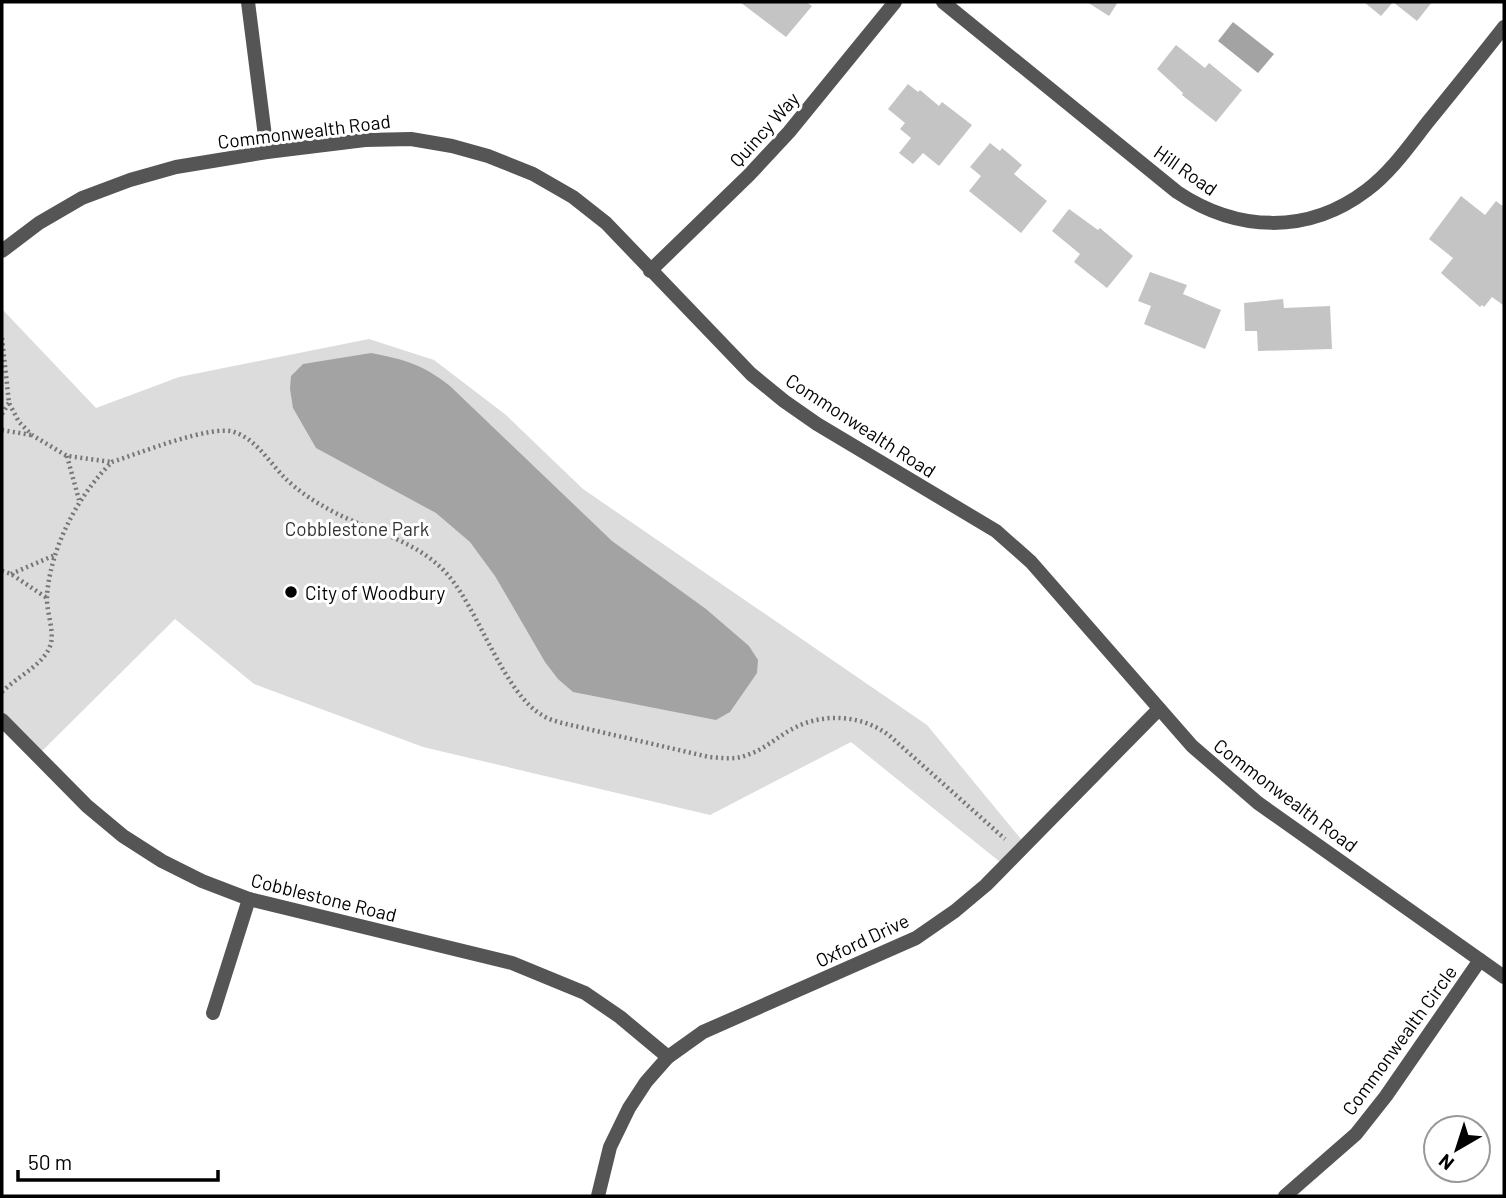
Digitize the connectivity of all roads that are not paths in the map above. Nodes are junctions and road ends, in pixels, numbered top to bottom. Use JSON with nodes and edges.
{"nodes":[{"id":1,"x":248,"y":2,"type":"edge"},
{"id":2,"x":895,"y":2,"type":"edge"},
{"id":3,"x":943,"y":2,"type":"edge"},
{"id":4,"x":1504,"y":27,"type":"edge"},
{"id":5,"x":267,"y":152,"type":"junction"},
{"id":6,"x":2,"y":251,"type":"edge"},
{"id":7,"x":650,"y":271,"type":"junction"},
{"id":8,"x":1159,"y":709,"type":"junction"},
{"id":9,"x":2,"y":720,"type":"edge"},
{"id":10,"x":248,"y":899,"type":"junction"},
{"id":11,"x":1480,"y":960,"type":"junction"},
{"id":12,"x":1504,"y":977,"type":"edge"},
{"id":13,"x":213,"y":1013,"type":"dead end"},
{"id":14,"x":668,"y":1057,"type":"junction"},
{"id":15,"x":598,"y":1196,"type":"edge"},
{"id":16,"x":1285,"y":1196,"type":"edge"}],
"edges":[{"from":1,"to":5,"type":"street"},
{"from":2,"to":7,"type":"street","name":"Quincy Way"},
{"from":3,"to":4,"type":"street","name":"Hill Road"},
{"from":5,"to":6,"type":"street","name":"Commonwealth Road"},
{"from":5,"to":7,"type":"street","name":"Commonwealth Road"},
{"from":7,"to":8,"type":"street","name":"Commonwealth Road"},
{"from":8,"to":11,"type":"street","name":"Commonwealth Road"},
{"from":8,"to":14,"type":"street","name":"Oxford Drive"},
{"from":9,"to":10,"type":"street","name":"Cobblestone Road"},
{"from":10,"to":13,"type":"street"},
{"from":10,"to":14,"type":"street","name":"Cobblestone Road"},
{"from":11,"to":12,"type":"street","name":"Commonwealth Road"},
{"from":11,"to":16,"type":"street","name":"Commonwealth Circle"},
{"from":14,"to":15,"type":"street","name":"Oxford Drive"}]}
